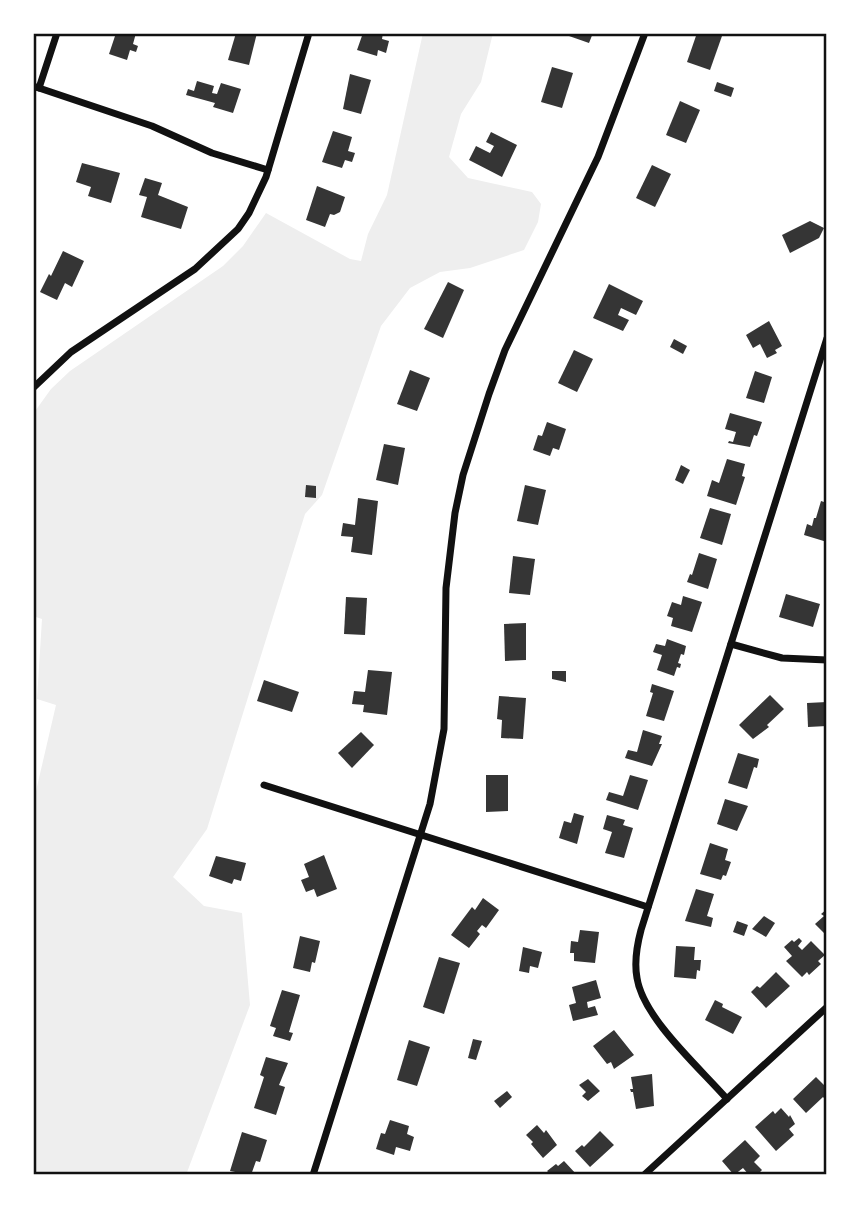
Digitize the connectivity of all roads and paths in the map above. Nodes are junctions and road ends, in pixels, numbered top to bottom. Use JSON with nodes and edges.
{"nodes":[{"id":1,"x":57,"y":33,"type":"edge"},
{"id":2,"x":309,"y":33,"type":"edge"},
{"id":3,"x":645,"y":33,"type":"edge"},
{"id":4,"x":36,"y":87,"type":"edge"},
{"id":5,"x":268,"y":170,"type":"junction"},
{"id":6,"x":827,"y":338,"type":"edge"},
{"id":7,"x":33,"y":388,"type":"edge"},
{"id":8,"x":731,"y":645,"type":"junction"},
{"id":9,"x":827,"y":660,"type":"edge"},
{"id":10,"x":264,"y":785,"type":"dead end"},
{"id":11,"x":420,"y":834,"type":"junction"},
{"id":12,"x":649,"y":907,"type":"junction"},
{"id":13,"x":827,"y":1007,"type":"edge"},
{"id":14,"x":727,"y":1099,"type":"junction"},
{"id":15,"x":313,"y":1175,"type":"edge"},
{"id":16,"x":644,"y":1175,"type":"edge"}],
"edges":[{"from":1,"to":4,"type":"street"},
{"from":2,"to":5,"type":"street"},
{"from":3,"to":11,"type":"street"},
{"from":4,"to":5,"type":"street"},
{"from":5,"to":7,"type":"street"},
{"from":6,"to":8,"type":"street"},
{"from":8,"to":9,"type":"street"},
{"from":8,"to":12,"type":"street"},
{"from":10,"to":11,"type":"street"},
{"from":11,"to":12,"type":"street"},
{"from":11,"to":15,"type":"street"},
{"from":12,"to":14,"type":"street"},
{"from":13,"to":14,"type":"street"},
{"from":14,"to":16,"type":"street"}]}
